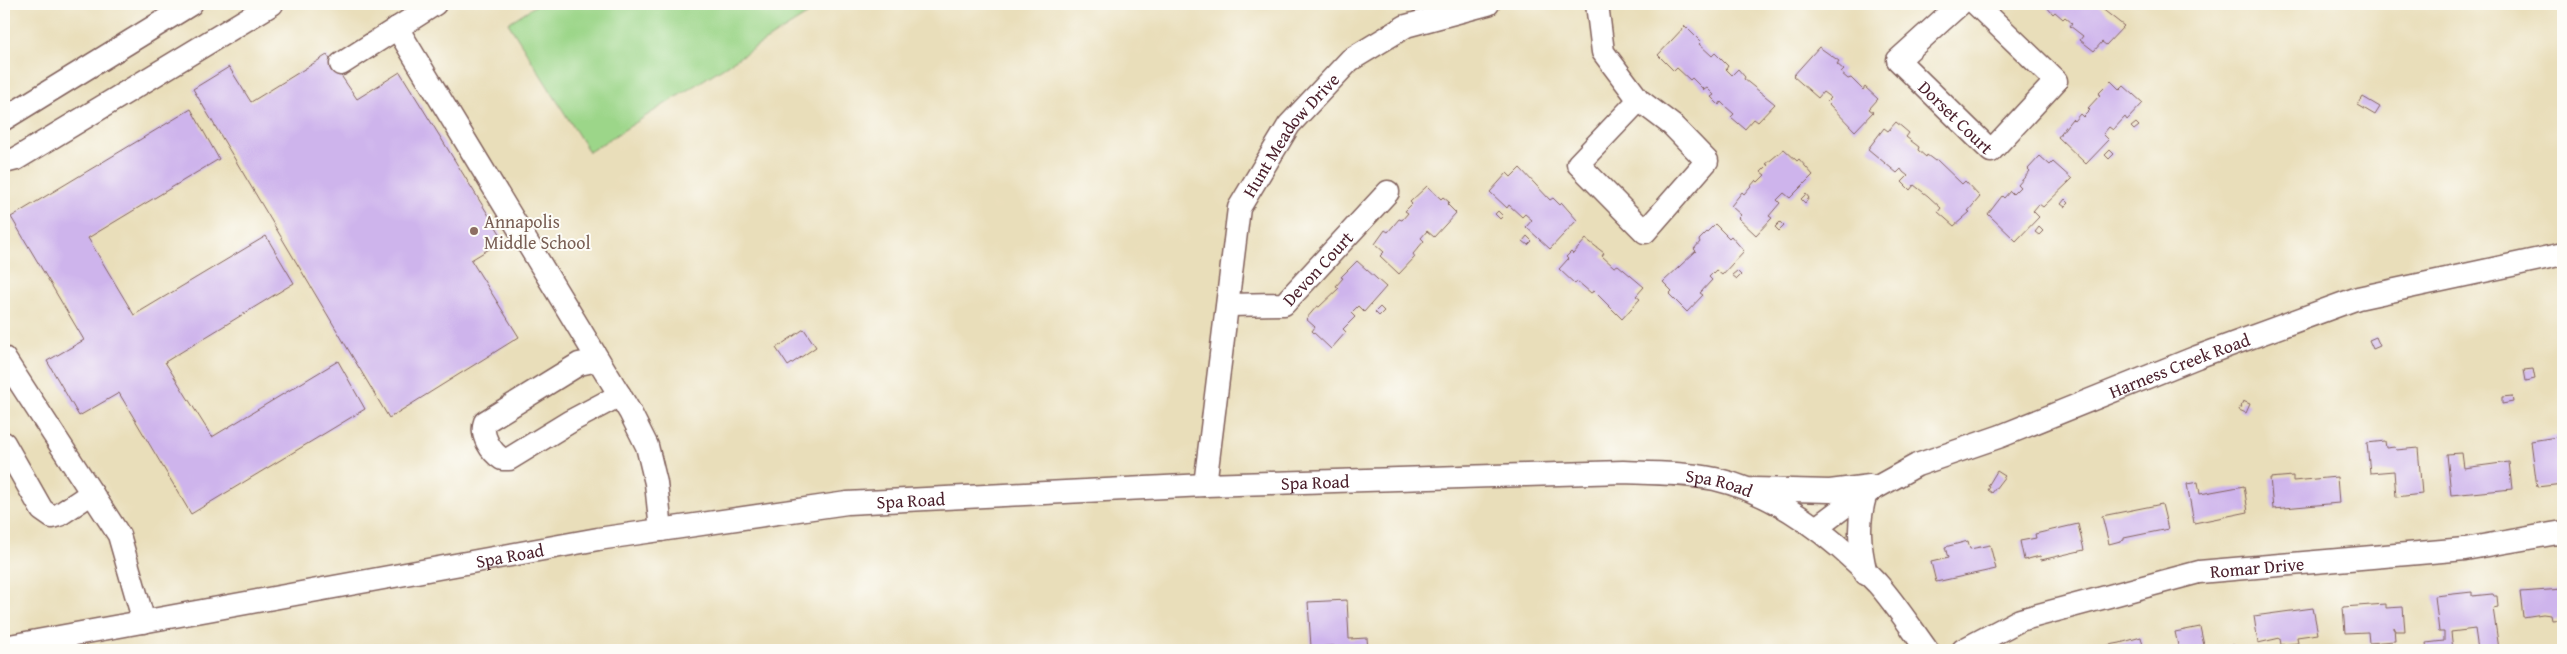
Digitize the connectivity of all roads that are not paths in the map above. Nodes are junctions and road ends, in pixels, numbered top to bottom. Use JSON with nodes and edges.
{"nodes":[{"id":1,"x":191,"y":4,"type":"edge"},
{"id":2,"x":272,"y":4,"type":"edge"},
{"id":3,"x":435,"y":4,"type":"edge"},
{"id":4,"x":1488,"y":4,"type":"edge"},
{"id":5,"x":1597,"y":4,"type":"edge"},
{"id":6,"x":1960,"y":4,"type":"edge"},
{"id":7,"x":1976,"y":4,"type":"edge"},
{"id":8,"x":397,"y":28,"type":"junction"},
{"id":9,"x":341,"y":64,"type":"dead end"},
{"id":10,"x":1639,"y":100,"type":"junction"},
{"id":11,"x":4,"y":119,"type":"edge"},
{"id":12,"x":4,"y":162,"type":"edge"},
{"id":13,"x":1388,"y":192,"type":"dead end"},
{"id":14,"x":2563,"y":254,"type":"edge"},
{"id":15,"x":1228,"y":305,"type":"junction"},
{"id":16,"x":4,"y":358,"type":"edge"},
{"id":17,"x":598,"y":360,"type":"junction"},
{"id":18,"x":620,"y":395,"type":"junction"},
{"id":19,"x":4,"y":443,"type":"edge"},
{"id":20,"x":1205,"y":485,"type":"junction"},
{"id":21,"x":1740,"y":488,"type":"junction"},
{"id":22,"x":1873,"y":489,"type":"junction"},
{"id":23,"x":92,"y":493,"type":"junction"},
{"id":24,"x":1816,"y":528,"type":"junction"},
{"id":25,"x":661,"y":530,"type":"junction"},
{"id":26,"x":2563,"y":532,"type":"edge"},
{"id":27,"x":1866,"y":574,"type":"junction"},
{"id":28,"x":144,"y":622,"type":"junction"},
{"id":29,"x":4,"y":647,"type":"edge"},
{"id":30,"x":1928,"y":650,"type":"edge"},
{"id":31,"x":1963,"y":650,"type":"edge"}],
"edges":[{"from":1,"to":11,"type":"street"},
{"from":2,"to":12,"type":"street"},
{"from":3,"to":8,"type":"street"},
{"from":4,"to":15,"type":"street","name":"Hunt Meadow Drive"},
{"from":5,"to":10,"type":"street"},
{"from":6,"to":7,"type":"street","name":"Dorset Court"},
{"from":8,"to":9,"type":"street"},
{"from":8,"to":17,"type":"street"},
{"from":10,"to":10,"type":"street"},
{"from":13,"to":15,"type":"street","name":"Devon Court"},
{"from":14,"to":22,"type":"street","name":"Harness Creek Road"},
{"from":15,"to":20,"type":"street","name":"Hunt Meadow Drive"},
{"from":16,"to":23,"type":"street"},
{"from":17,"to":18,"type":"street"},
{"from":17,"to":18,"type":"street"},
{"from":18,"to":25,"type":"street"},
{"from":19,"to":23,"type":"street"},
{"from":20,"to":21,"type":"street","name":"Spa Road"},
{"from":20,"to":25,"type":"street","name":"Spa Road"},
{"from":21,"to":22,"type":"street"},
{"from":21,"to":24,"type":"street","name":"Spa Road"},
{"from":22,"to":24,"type":"street","name":"Harness Creek Road"},
{"from":22,"to":27,"type":"street"},
{"from":23,"to":28,"type":"street"},
{"from":24,"to":27,"type":"street","name":"Spa Road"},
{"from":25,"to":28,"type":"street","name":"Spa Road"},
{"from":26,"to":31,"type":"street","name":"Romar Drive"},
{"from":27,"to":30,"type":"street","name":"Spa Road"},
{"from":28,"to":29,"type":"street","name":"Spa Road"}]}
